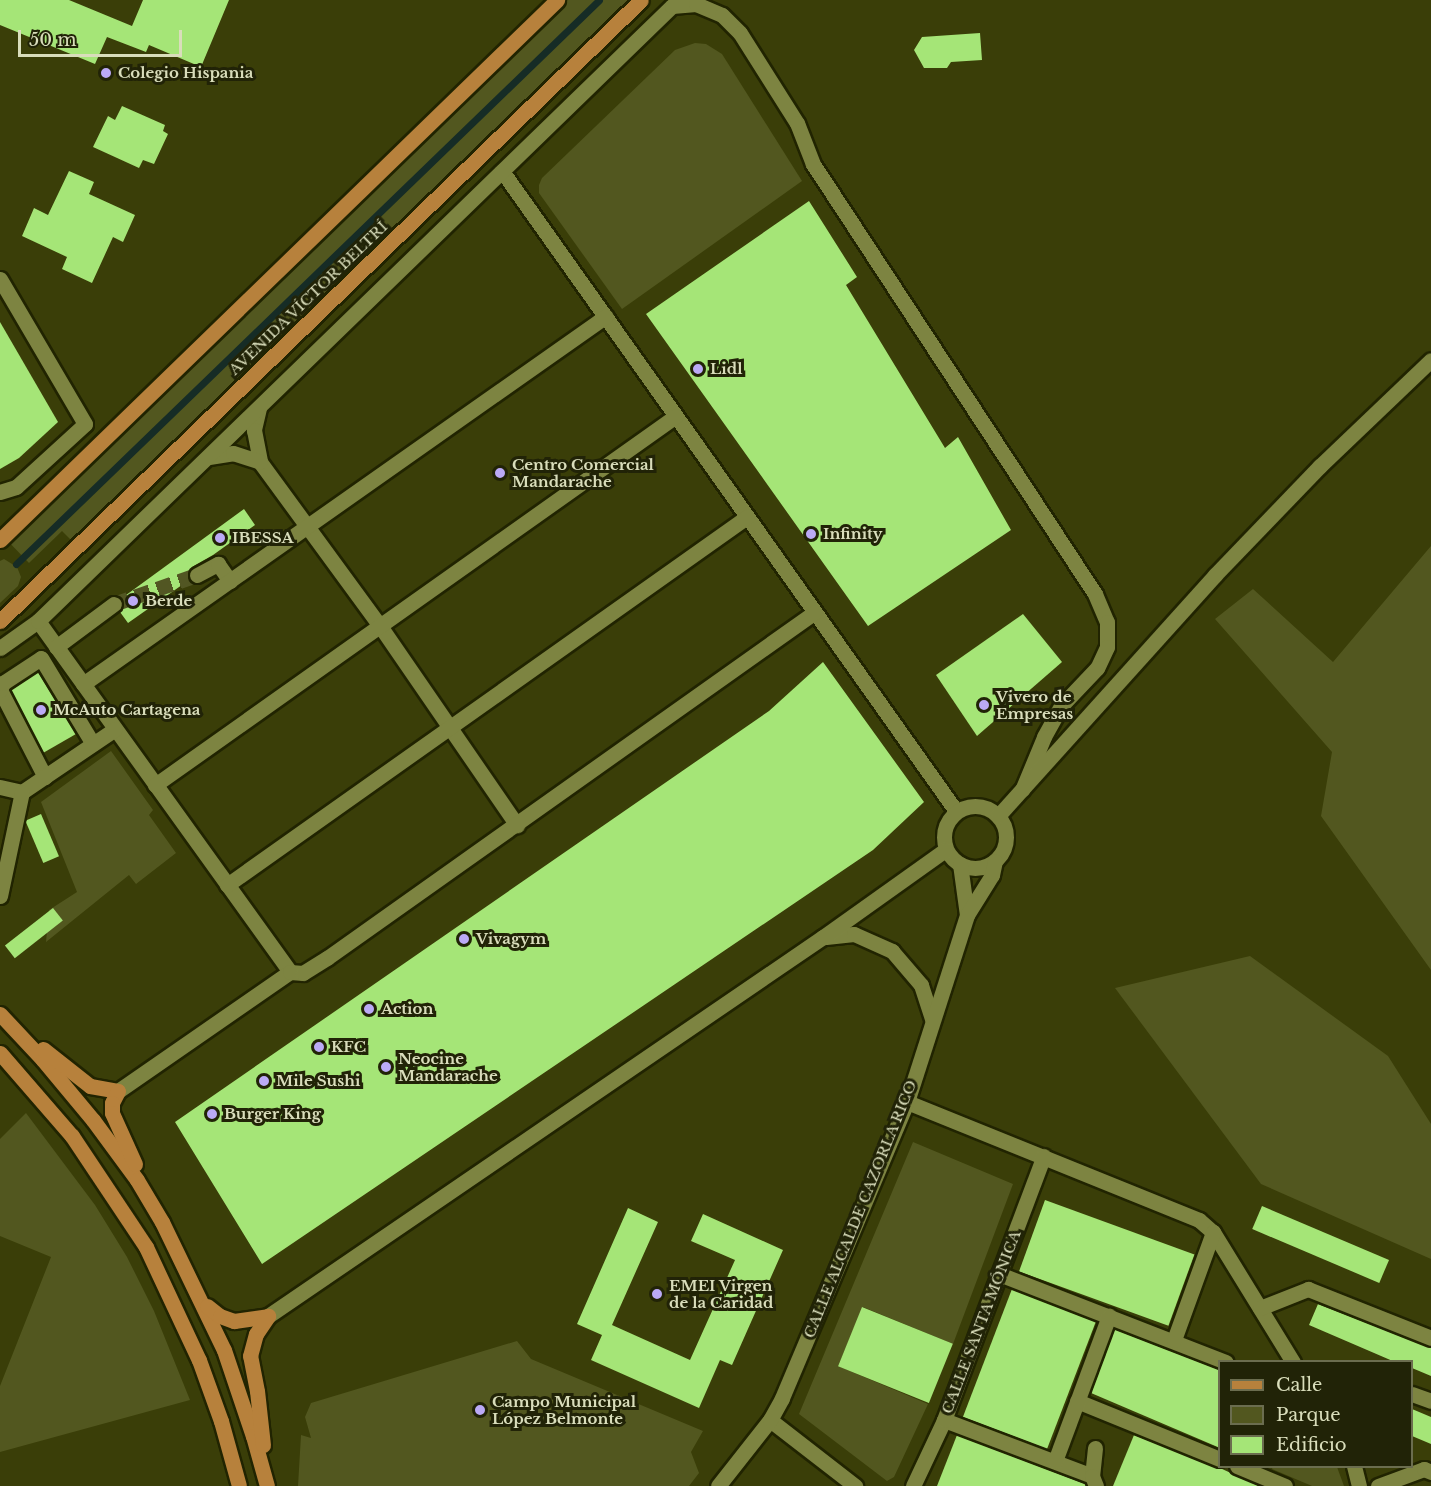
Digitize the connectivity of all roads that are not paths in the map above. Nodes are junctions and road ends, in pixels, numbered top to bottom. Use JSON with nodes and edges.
{"nodes":[{"id":1,"x":557,"y":0,"type":"edge"},
{"id":2,"x":641,"y":0,"type":"edge"},
{"id":3,"x":675,"y":3,"type":"edge"},
{"id":4,"x":502,"y":171,"type":"junction"},
{"id":5,"x":0,"y":279,"type":"edge"},
{"id":6,"x":606,"y":316,"type":"junction"},
{"id":7,"x":1431,"y":360,"type":"edge"},
{"id":8,"x":259,"y":408,"type":"junction"},
{"id":9,"x":676,"y":416,"type":"junction"},
{"id":10,"x":209,"y":457,"type":"junction"},
{"id":11,"x":260,"y":462,"type":"junction"},
{"id":12,"x":0,"y":492,"type":"edge"},
{"id":13,"x":747,"y":517,"type":"junction"},
{"id":14,"x":308,"y":526,"type":"junction"},
{"id":15,"x":0,"y":540,"type":"edge"},
{"id":16,"x":197,"y":575,"type":"tunnel mouth"},
{"id":17,"x":230,"y":581,"type":"junction"},
{"id":18,"x":114,"y":604,"type":"tunnel mouth"},
{"id":19,"x":815,"y":612,"type":"junction"},
{"id":20,"x":0,"y":621,"type":"edge"},
{"id":21,"x":38,"y":621,"type":"junction"},
{"id":22,"x":380,"y":626,"type":"junction"},
{"id":23,"x":56,"y":646,"type":"junction"},
{"id":24,"x":0,"y":648,"type":"edge"},
{"id":25,"x":83,"y":684,"type":"junction"},
{"id":26,"x":451,"y":727,"type":"junction"},
{"id":27,"x":115,"y":729,"type":"junction"},
{"id":28,"x":93,"y":744,"type":"junction"},
{"id":29,"x":45,"y":777,"type":"junction"},
{"id":30,"x":155,"y":785,"type":"junction"},
{"id":31,"x":0,"y":787,"type":"edge"},
{"id":32,"x":1022,"y":790,"type":"junction"},
{"id":33,"x":22,"y":792,"type":"junction"},
{"id":34,"x":956,"y":811,"type":"junction"},
{"id":35,"x":998,"y":816,"type":"junction"},
{"id":36,"x":517,"y":825,"type":"junction"},
{"id":37,"x":945,"y":850,"type":"junction"},
{"id":38,"x":995,"y":861,"type":"junction"},
{"id":39,"x":960,"y":864,"type":"junction"},
{"id":40,"x":227,"y":885,"type":"junction"},
{"id":41,"x":0,"y":896,"type":"edge"},
{"id":42,"x":967,"y":915,"type":"junction"},
{"id":43,"x":824,"y":937,"type":"junction"},
{"id":44,"x":290,"y":972,"type":"junction"},
{"id":45,"x":3,"y":1017,"type":"edge"},
{"id":46,"x":932,"y":1019,"type":"junction"},
{"id":47,"x":0,"y":1053,"type":"edge"},
{"id":48,"x":118,"y":1091,"type":"junction"},
{"id":49,"x":907,"y":1102,"type":"junction"},
{"id":50,"x":1044,"y":1156,"type":"junction"},
{"id":51,"x":162,"y":1222,"type":"junction"},
{"id":52,"x":1213,"y":1232,"type":"junction"},
{"id":53,"x":999,"y":1274,"type":"junction"},
{"id":54,"x":202,"y":1301,"type":"junction"},
{"id":55,"x":1260,"y":1308,"type":"junction"},
{"id":56,"x":268,"y":1316,"type":"junction"},
{"id":57,"x":1109,"y":1316,"type":"junction"},
{"id":58,"x":1431,"y":1338,"type":"edge"},
{"id":59,"x":1174,"y":1340,"type":"junction"},
{"id":60,"x":1221,"y":1360,"type":"edge"},
{"id":61,"x":1292,"y":1360,"type":"edge"},
{"id":62,"x":1413,"y":1394,"type":"edge"},
{"id":63,"x":1077,"y":1401,"type":"junction"},
{"id":64,"x":1431,"y":1401,"type":"edge"},
{"id":65,"x":770,"y":1420,"type":"junction"},
{"id":66,"x":944,"y":1420,"type":"junction"},
{"id":67,"x":1095,"y":1448,"type":"dead end"},
{"id":68,"x":1218,"y":1458,"type":"edge"},
{"id":69,"x":1054,"y":1461,"type":"junction"},
{"id":70,"x":1240,"y":1468,"type":"edge"},
{"id":71,"x":1354,"y":1468,"type":"edge"},
{"id":72,"x":1431,"y":1472,"type":"edge"},
{"id":73,"x":1094,"y":1481,"type":"edge"},
{"id":74,"x":239,"y":1486,"type":"edge"},
{"id":75,"x":267,"y":1486,"type":"edge"},
{"id":76,"x":718,"y":1486,"type":"edge"},
{"id":77,"x":855,"y":1486,"type":"edge"},
{"id":78,"x":913,"y":1486,"type":"edge"},
{"id":79,"x":1285,"y":1486,"type":"edge"},
{"id":80,"x":1359,"y":1486,"type":"edge"},
{"id":81,"x":1378,"y":1486,"type":"edge"}],
"edges":[{"from":1,"to":15,"type":"main road"},
{"from":2,"to":20,"type":"main road","name":"AVENIDA VÍCTOR BELTRÍ"},
{"from":3,"to":4,"type":"street"},
{"from":3,"to":32,"type":"street"},
{"from":4,"to":6,"type":"street"},
{"from":4,"to":8,"type":"street"},
{"from":5,"to":12,"type":"street"},
{"from":6,"to":9,"type":"street"},
{"from":6,"to":14,"type":"street"},
{"from":7,"to":32,"type":"street"},
{"from":8,"to":10,"type":"street"},
{"from":8,"to":11,"type":"street"},
{"from":9,"to":13,"type":"street"},
{"from":9,"to":22,"type":"street"},
{"from":10,"to":11,"type":"street"},
{"from":10,"to":21,"type":"street"},
{"from":11,"to":14,"type":"street"},
{"from":13,"to":19,"type":"street"},
{"from":13,"to":26,"type":"street"},
{"from":14,"to":17,"type":"street"},
{"from":14,"to":22,"type":"street"},
{"from":16,"to":17,"type":"street"},
{"from":17,"to":25,"type":"street"},
{"from":18,"to":23,"type":"street"},
{"from":19,"to":34,"type":"street"},
{"from":19,"to":36,"type":"street"},
{"from":21,"to":23,"type":"street"},
{"from":21,"to":24,"type":"street"},
{"from":22,"to":26,"type":"street"},
{"from":22,"to":30,"type":"street"},
{"from":23,"to":25,"type":"street"},
{"from":25,"to":27,"type":"street"},
{"from":26,"to":36,"type":"street"},
{"from":26,"to":40,"type":"street"},
{"from":27,"to":28,"type":"street"},
{"from":27,"to":30,"type":"street"},
{"from":28,"to":29,"type":"street"},
{"from":28,"to":29,"type":"street"},
{"from":29,"to":33,"type":"street"},
{"from":30,"to":40,"type":"street"},
{"from":31,"to":33,"type":"street"},
{"from":32,"to":35,"type":"street"},
{"from":33,"to":41,"type":"street"},
{"from":34,"to":35,"type":"street"},
{"from":34,"to":37,"type":"street"},
{"from":35,"to":38,"type":"street"},
{"from":36,"to":44,"type":"street"},
{"from":37,"to":39,"type":"street"},
{"from":37,"to":43,"type":"street"},
{"from":38,"to":39,"type":"street"},
{"from":38,"to":42,"type":"street"},
{"from":39,"to":42,"type":"street"},
{"from":40,"to":44,"type":"street"},
{"from":42,"to":46,"type":"street","name":"CALLE ALCALDE CAZORLA RICO"},
{"from":43,"to":46,"type":"street"},
{"from":43,"to":56,"type":"street"},
{"from":44,"to":48,"type":"street"},
{"from":45,"to":48,"type":"main road"},
{"from":45,"to":51,"type":"main road"},
{"from":46,"to":49,"type":"street","name":"CALLE ALCALDE CAZORLA RICO"},
{"from":47,"to":74,"type":"main road"},
{"from":48,"to":51,"type":"main road"},
{"from":49,"to":50,"type":"street"},
{"from":49,"to":65,"type":"street","name":"CALLE ALCALDE CAZORLA RICO"},
{"from":50,"to":52,"type":"street"},
{"from":50,"to":53,"type":"street","name":"CALLE SANTA MÓNICA"},
{"from":51,"to":54,"type":"main road"},
{"from":52,"to":55,"type":"street"},
{"from":52,"to":59,"type":"street"},
{"from":53,"to":57,"type":"street"},
{"from":53,"to":66,"type":"street","name":"CALLE SANTA MÓNICA"},
{"from":54,"to":56,"type":"main road"},
{"from":54,"to":75,"type":"main road"},
{"from":55,"to":58,"type":"street"},
{"from":55,"to":61,"type":"street"},
{"from":56,"to":75,"type":"main road"},
{"from":57,"to":59,"type":"street"},
{"from":57,"to":63,"type":"street"},
{"from":59,"to":60,"type":"street"},
{"from":62,"to":64,"type":"street"},
{"from":63,"to":68,"type":"street"},
{"from":63,"to":69,"type":"street"},
{"from":65,"to":76,"type":"street","name":"CALLE ALCALDE CAZORLA RICO"},
{"from":65,"to":77,"type":"street"},
{"from":66,"to":69,"type":"street"},
{"from":66,"to":78,"type":"street","name":"CALLE SANTA MÓNICA"},
{"from":67,"to":73,"type":"street"},
{"from":69,"to":73,"type":"street"},
{"from":70,"to":79,"type":"street"},
{"from":71,"to":80,"type":"street"},
{"from":72,"to":81,"type":"street"}]}
